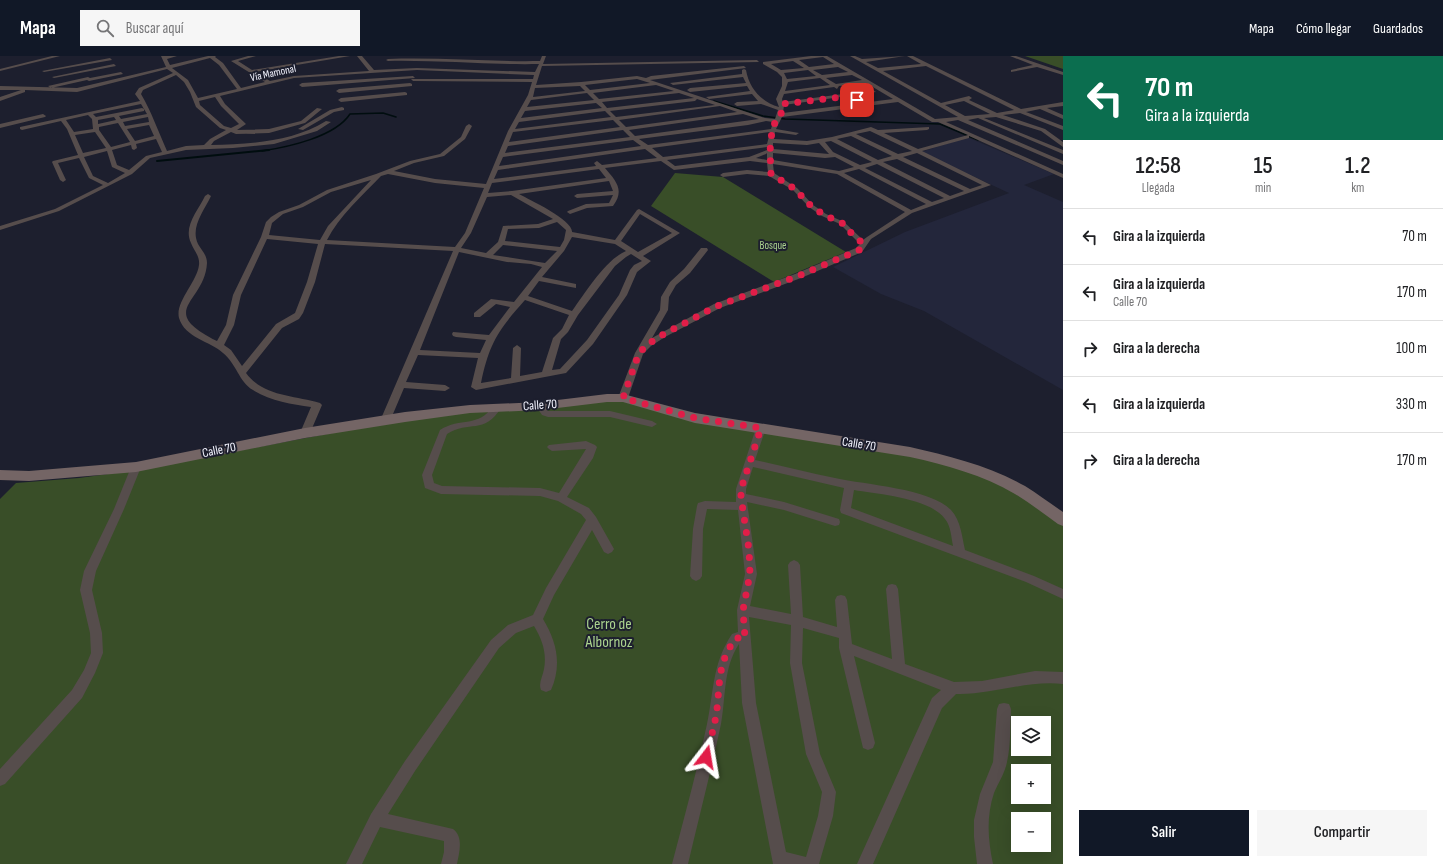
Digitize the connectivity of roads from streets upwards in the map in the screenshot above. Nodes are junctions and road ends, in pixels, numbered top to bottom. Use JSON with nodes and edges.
{"nodes":[{"id":1,"x":23,"y":56,"type":"edge"},
{"id":2,"x":58,"y":56,"type":"edge"},
{"id":3,"x":175,"y":56,"type":"edge"},
{"id":4,"x":212,"y":56,"type":"edge"},
{"id":5,"x":254,"y":56,"type":"edge"},
{"id":6,"x":299,"y":56,"type":"edge"},
{"id":7,"x":316,"y":56,"type":"edge"},
{"id":8,"x":348,"y":56,"type":"edge"},
{"id":9,"x":359,"y":56,"type":"edge"},
{"id":10,"x":459,"y":56,"type":"edge"},
{"id":11,"x":517,"y":56,"type":"edge"},
{"id":12,"x":672,"y":56,"type":"edge"},
{"id":13,"x":691,"y":56,"type":"edge"},
{"id":14,"x":751,"y":56,"type":"edge"},
{"id":15,"x":823,"y":56,"type":"edge"},
{"id":16,"x":852,"y":56,"type":"edge"},
{"id":17,"x":903,"y":56,"type":"edge"},
{"id":18,"x":909,"y":56,"type":"edge"},
{"id":19,"x":1012,"y":56,"type":"edge"},
{"id":20,"x":110,"y":57,"type":"edge"},
{"id":21,"x":163,"y":57,"type":"edge"},
{"id":22,"x":644,"y":57,"type":"dead end"},
{"id":23,"x":651,"y":57,"type":"dead end"},
{"id":24,"x":814,"y":57,"type":"edge"},
{"id":25,"x":337,"y":58,"type":"junction"},
{"id":26,"x":387,"y":58,"type":"edge"},
{"id":27,"x":424,"y":58,"type":"edge"},
{"id":28,"x":623,"y":58,"type":"dead end"},
{"id":29,"x":796,"y":58,"type":"edge"},
{"id":30,"x":542,"y":60,"type":"edge"},
{"id":31,"x":235,"y":61,"type":"junction"},
{"id":32,"x":322,"y":61,"type":"junction"},
{"id":33,"x":456,"y":61,"type":"junction"},
{"id":34,"x":861,"y":61,"type":"junction"},
{"id":35,"x":33,"y":62,"type":"junction"},
{"id":36,"x":678,"y":62,"type":"junction"},
{"id":37,"x":695,"y":62,"type":"junction"},
{"id":38,"x":703,"y":62,"type":"junction"},
{"id":39,"x":758,"y":62,"type":"junction"},
{"id":40,"x":342,"y":63,"type":"dead end"},
{"id":41,"x":514,"y":63,"type":"junction"},
{"id":42,"x":767,"y":63,"type":"junction"},
{"id":43,"x":221,"y":64,"type":"junction"},
{"id":44,"x":114,"y":65,"type":"junction"},
{"id":45,"x":306,"y":65,"type":"junction"},
{"id":46,"x":839,"y":65,"type":"junction"},
{"id":47,"x":926,"y":65,"type":"junction"},
{"id":48,"x":1039,"y":65,"type":"junction"},
{"id":49,"x":327,"y":66,"type":"dead end"},
{"id":50,"x":749,"y":66,"type":"junction"},
{"id":51,"x":168,"y":68,"type":"junction"},
{"id":52,"x":348,"y":68,"type":"dead end"},
{"id":53,"x":686,"y":68,"type":"junction"},
{"id":54,"x":417,"y":69,"type":"junction"},
{"id":55,"x":810,"y":69,"type":"junction"},
{"id":56,"x":0,"y":70,"type":"edge"},
{"id":57,"x":332,"y":70,"type":"dead end"},
{"id":58,"x":391,"y":70,"type":"junction"},
{"id":59,"x":451,"y":70,"type":"junction"},
{"id":60,"x":877,"y":70,"type":"junction"},
{"id":61,"x":44,"y":71,"type":"junction"},
{"id":62,"x":709,"y":71,"type":"junction"},
{"id":63,"x":1013,"y":71,"type":"dead end"},
{"id":64,"x":81,"y":72,"type":"junction"},
{"id":65,"x":313,"y":72,"type":"dead end"},
{"id":66,"x":373,"y":72,"type":"junction"},
{"id":67,"x":645,"y":72,"type":"dead end"},
{"id":68,"x":781,"y":72,"type":"junction"},
{"id":69,"x":121,"y":73,"type":"junction"},
{"id":70,"x":253,"y":73,"type":"junction"},
{"id":71,"x":513,"y":73,"type":"junction"},
{"id":72,"x":689,"y":73,"type":"junction"},
{"id":73,"x":853,"y":73,"type":"junction"},
{"id":74,"x":175,"y":74,"type":"junction"},
{"id":75,"x":354,"y":74,"type":"junction"},
{"id":76,"x":537,"y":74,"type":"junction"},
{"id":77,"x":1063,"y":74,"type":"edge"},
{"id":78,"x":296,"y":75,"type":"dead end"},
{"id":79,"x":337,"y":75,"type":"junction"},
{"id":80,"x":744,"y":75,"type":"junction"},
{"id":81,"x":318,"y":76,"type":"junction"},
{"id":82,"x":54,"y":77,"type":"junction"},
{"id":83,"x":823,"y":77,"type":"junction"},
{"id":84,"x":126,"y":78,"type":"junction"},
{"id":85,"x":88,"y":79,"type":"junction"},
{"id":86,"x":646,"y":80,"type":"junction"},
{"id":87,"x":412,"y":81,"type":"junction"},
{"id":88,"x":610,"y":81,"type":"junction"},
{"id":89,"x":786,"y":81,"type":"junction"},
{"id":90,"x":867,"y":81,"type":"junction"},
{"id":91,"x":268,"y":82,"type":"junction"},
{"id":92,"x":672,"y":83,"type":"dead end"},
{"id":93,"x":58,"y":84,"type":"junction"},
{"id":94,"x":534,"y":84,"type":"junction"},
{"id":95,"x":581,"y":84,"type":"junction"},
{"id":96,"x":658,"y":84,"type":"junction"},
{"id":97,"x":749,"y":84,"type":"junction"},
{"id":98,"x":302,"y":85,"type":"dead end"},
{"id":99,"x":98,"y":86,"type":"junction"},
{"id":100,"x":835,"y":86,"type":"junction"},
{"id":101,"x":0,"y":88,"type":"edge"},
{"id":102,"x":29,"y":89,"type":"junction"},
{"id":103,"x":36,"y":89,"type":"junction"},
{"id":104,"x":63,"y":90,"type":"junction"},
{"id":105,"x":240,"y":90,"type":"junction"},
{"id":106,"x":619,"y":90,"type":"junction"},
{"id":107,"x":690,"y":90,"type":"dead end"},
{"id":108,"x":340,"y":91,"type":"dead end"},
{"id":109,"x":679,"y":92,"type":"junction"},
{"id":110,"x":754,"y":92,"type":"junction"},
{"id":111,"x":873,"y":92,"type":"dead end"},
{"id":112,"x":590,"y":93,"type":"junction"},
{"id":113,"x":782,"y":94,"type":"junction"},
{"id":114,"x":988,"y":95,"type":"junction"},
{"id":115,"x":217,"y":96,"type":"junction"},
{"id":116,"x":850,"y":96,"type":"junction"},
{"id":117,"x":709,"y":97,"type":"dead end"},
{"id":118,"x":980,"y":97,"type":"dead end"},
{"id":119,"x":629,"y":98,"type":"junction"},
{"id":120,"x":699,"y":98,"type":"junction"},
{"id":121,"x":972,"y":98,"type":"dead end"},
{"id":122,"x":0,"y":99,"type":"edge"},
{"id":123,"x":528,"y":99,"type":"junction"},
{"id":124,"x":964,"y":99,"type":"junction"},
{"id":125,"x":197,"y":100,"type":"junction"},
{"id":126,"x":341,"y":100,"type":"dead end"},
{"id":127,"x":898,"y":100,"type":"junction"},
{"id":128,"x":598,"y":101,"type":"junction"},
{"id":129,"x":143,"y":102,"type":"junction"},
{"id":130,"x":761,"y":102,"type":"junction"},
{"id":131,"x":737,"y":104,"type":"dead end"},
{"id":132,"x":1062,"y":104,"type":"edge"},
{"id":133,"x":721,"y":105,"type":"junction"},
{"id":134,"x":864,"y":105,"type":"junction"},
{"id":135,"x":940,"y":105,"type":"junction"},
{"id":136,"x":637,"y":106,"type":"junction"},
{"id":137,"x":111,"y":108,"type":"junction"},
{"id":138,"x":1042,"y":108,"type":"junction"},
{"id":139,"x":147,"y":109,"type":"junction"},
{"id":140,"x":320,"y":109,"type":"dead end"},
{"id":141,"x":342,"y":109,"type":"dead end"},
{"id":142,"x":525,"y":109,"type":"junction"},
{"id":143,"x":606,"y":110,"type":"junction"},
{"id":144,"x":1020,"y":111,"type":"junction"},
{"id":145,"x":743,"y":112,"type":"junction"},
{"id":146,"x":89,"y":113,"type":"junction"},
{"id":147,"x":780,"y":114,"type":"junction"},
{"id":148,"x":116,"y":115,"type":"junction"},
{"id":149,"x":559,"y":115,"type":"junction"},
{"id":150,"x":645,"y":115,"type":"junction"},
{"id":151,"x":996,"y":115,"type":"junction"},
{"id":152,"x":43,"y":116,"type":"dead end"},
{"id":153,"x":150,"y":116,"type":"junction"},
{"id":154,"x":978,"y":117,"type":"junction"},
{"id":155,"x":1063,"y":117,"type":"edge"},
{"id":156,"x":62,"y":119,"type":"junction"},
{"id":157,"x":95,"y":119,"type":"junction"},
{"id":158,"x":614,"y":119,"type":"junction"},
{"id":159,"x":766,"y":119,"type":"junction"},
{"id":160,"x":959,"y":119,"type":"junction"},
{"id":161,"x":966,"y":119,"type":"junction"},
{"id":162,"x":518,"y":120,"type":"junction"},
{"id":163,"x":120,"y":121,"type":"junction"},
{"id":164,"x":940,"y":121,"type":"junction"},
{"id":165,"x":328,"y":122,"type":"dead end"},
{"id":166,"x":152,"y":123,"type":"junction"},
{"id":167,"x":567,"y":125,"type":"junction"},
{"id":168,"x":0,"y":126,"type":"edge"},
{"id":169,"x":469,"y":126,"type":"dead end"},
{"id":170,"x":22,"y":128,"type":"dead end"},
{"id":171,"x":96,"y":128,"type":"junction"},
{"id":172,"x":124,"y":128,"type":"junction"},
{"id":173,"x":624,"y":128,"type":"junction"},
{"id":174,"x":927,"y":128,"type":"dead end"},
{"id":175,"x":1063,"y":128,"type":"edge"},
{"id":176,"x":230,"y":130,"type":"junction"},
{"id":177,"x":772,"y":130,"type":"junction"},
{"id":178,"x":511,"y":131,"type":"junction"},
{"id":179,"x":986,"y":131,"type":"junction"},
{"id":180,"x":878,"y":132,"type":"junction"},
{"id":181,"x":1046,"y":132,"type":"junction"},
{"id":182,"x":796,"y":133,"type":"dead end"},
{"id":183,"x":72,"y":134,"type":"junction"},
{"id":184,"x":851,"y":134,"type":"junction"},
{"id":185,"x":575,"y":135,"type":"junction"},
{"id":186,"x":969,"y":136,"type":"junction"},
{"id":187,"x":1063,"y":136,"type":"edge"},
{"id":188,"x":158,"y":137,"type":"junction"},
{"id":189,"x":1027,"y":137,"type":"junction"},
{"id":190,"x":1053,"y":137,"type":"junction"},
{"id":191,"x":634,"y":138,"type":"junction"},
{"id":192,"x":832,"y":139,"type":"junction"},
{"id":193,"x":1010,"y":140,"type":"junction"},
{"id":194,"x":821,"y":142,"type":"junction"},
{"id":195,"x":507,"y":144,"type":"junction"},
{"id":196,"x":584,"y":145,"type":"junction"},
{"id":197,"x":992,"y":145,"type":"junction"},
{"id":198,"x":1063,"y":145,"type":"edge"},
{"id":199,"x":133,"y":146,"type":"junction"},
{"id":200,"x":215,"y":146,"type":"junction"},
{"id":201,"x":770,"y":146,"type":"junction"},
{"id":202,"x":206,"y":147,"type":"junction"},
{"id":203,"x":109,"y":148,"type":"junction"},
{"id":204,"x":646,"y":148,"type":"junction"},
{"id":205,"x":918,"y":151,"type":"junction"},
{"id":206,"x":165,"y":152,"type":"junction"},
{"id":207,"x":1063,"y":152,"type":"edge"},
{"id":208,"x":82,"y":155,"type":"junction"},
{"id":209,"x":502,"y":155,"type":"junction"},
{"id":210,"x":591,"y":156,"type":"junction"},
{"id":211,"x":836,"y":156,"type":"junction"},
{"id":212,"x":897,"y":157,"type":"junction"},
{"id":213,"x":660,"y":158,"type":"junction"},
{"id":214,"x":750,"y":159,"type":"junction"},
{"id":215,"x":1060,"y":160,"type":"edge"},
{"id":216,"x":770,"y":162,"type":"junction"},
{"id":217,"x":877,"y":162,"type":"junction"},
{"id":218,"x":1063,"y":163,"type":"edge"},
{"id":219,"x":600,"y":167,"type":"junction"},
{"id":220,"x":497,"y":168,"type":"junction"},
{"id":221,"x":860,"y":168,"type":"junction"},
{"id":222,"x":130,"y":172,"type":"junction"},
{"id":223,"x":389,"y":172,"type":"junction"},
{"id":224,"x":839,"y":173,"type":"junction"},
{"id":225,"x":771,"y":174,"type":"junction"},
{"id":226,"x":378,"y":175,"type":"junction"},
{"id":227,"x":723,"y":175,"type":"dead end"},
{"id":228,"x":1063,"y":176,"type":"edge"},
{"id":229,"x":611,"y":179,"type":"junction"},
{"id":230,"x":62,"y":180,"type":"dead end"},
{"id":231,"x":489,"y":184,"type":"junction"},
{"id":232,"x":108,"y":185,"type":"junction"},
{"id":233,"x":969,"y":191,"type":"junction"},
{"id":234,"x":512,"y":193,"type":"junction"},
{"id":235,"x":616,"y":193,"type":"junction"},
{"id":236,"x":485,"y":195,"type":"junction"},
{"id":237,"x":208,"y":196,"type":"dead end"},
{"id":238,"x":577,"y":196,"type":"dead end"},
{"id":239,"x":949,"y":198,"type":"junction"},
{"id":240,"x":930,"y":204,"type":"junction"},
{"id":241,"x":570,"y":212,"type":"dead end"},
{"id":242,"x":910,"y":212,"type":"junction"},
{"id":243,"x":558,"y":220,"type":"junction"},
{"id":244,"x":0,"y":228,"type":"edge"},
{"id":245,"x":570,"y":234,"type":"junction"},
{"id":246,"x":265,"y":237,"type":"junction"},
{"id":247,"x":322,"y":242,"type":"junction"},
{"id":248,"x":617,"y":242,"type":"junction"},
{"id":249,"x":501,"y":243,"type":"junction"},
{"id":250,"x":864,"y":244,"type":"junction"},
{"id":251,"x":458,"y":249,"type":"junction"},
{"id":252,"x":561,"y":249,"type":"junction"},
{"id":253,"x":704,"y":250,"type":"dead end"},
{"id":254,"x":636,"y":253,"type":"junction"},
{"id":255,"x":488,"y":256,"type":"junction"},
{"id":256,"x":547,"y":266,"type":"junction"},
{"id":257,"x":537,"y":278,"type":"junction"},
{"id":258,"x":573,"y":286,"type":"dead end"},
{"id":259,"x":523,"y":297,"type":"junction"},
{"id":260,"x":515,"y":305,"type":"junction"},
{"id":261,"x":574,"y":314,"type":"junction"},
{"id":262,"x":477,"y":315,"type":"dead end"},
{"id":263,"x":456,"y":334,"type":"dead end"},
{"id":264,"x":491,"y":338,"type":"junction"},
{"id":265,"x":219,"y":346,"type":"junction"},
{"id":266,"x":517,"y":348,"type":"dead end"},
{"id":267,"x":415,"y":352,"type":"junction"},
{"id":268,"x":639,"y":353,"type":"junction"},
{"id":269,"x":484,"y":356,"type":"junction"},
{"id":270,"x":242,"y":372,"type":"junction"},
{"id":271,"x":546,"y":374,"type":"junction"},
{"id":272,"x":516,"y":380,"type":"junction"},
{"id":273,"x":400,"y":385,"type":"junction"},
{"id":274,"x":445,"y":388,"type":"dead end"},
{"id":275,"x":623,"y":398,"type":"junction"},
{"id":276,"x":541,"y":406,"type":"junction"},
{"id":277,"x":496,"y":408,"type":"junction"},
{"id":278,"x":385,"y":420,"type":"junction"},
{"id":279,"x":652,"y":424,"type":"dead end"},
{"id":280,"x":761,"y":428,"type":"junction"},
{"id":281,"x":305,"y":433,"type":"junction"},
{"id":282,"x":552,"y":447,"type":"dead end"},
{"id":283,"x":750,"y":463,"type":"junction"},
{"id":284,"x":136,"y":467,"type":"junction"},
{"id":285,"x":0,"y":475,"type":"edge"},
{"id":286,"x":850,"y":485,"type":"junction"},
{"id":287,"x":561,"y":498,"type":"junction"},
{"id":288,"x":741,"y":502,"type":"junction"},
{"id":289,"x":592,"y":520,"type":"junction"},
{"id":290,"x":1063,"y":520,"type":"edge"},
{"id":291,"x":835,"y":522,"type":"dead end"},
{"id":292,"x":608,"y":549,"type":"dead end"},
{"id":293,"x":960,"y":552,"type":"junction"},
{"id":294,"x":794,"y":565,"type":"dead end"},
{"id":295,"x":696,"y":576,"type":"dead end"},
{"id":296,"x":892,"y":589,"type":"dead end"},
{"id":297,"x":1063,"y":594,"type":"edge"},
{"id":298,"x":841,"y":600,"type":"dead end"},
{"id":299,"x":743,"y":610,"type":"junction"},
{"id":300,"x":537,"y":619,"type":"junction"},
{"id":301,"x":797,"y":621,"type":"junction"},
{"id":302,"x":843,"y":634,"type":"junction"},
{"id":303,"x":745,"y":638,"type":"junction"},
{"id":304,"x":845,"y":648,"type":"junction"},
{"id":305,"x":899,"y":668,"type":"junction"},
{"id":306,"x":1063,"y":678,"type":"edge"},
{"id":307,"x":546,"y":686,"type":"dead end"},
{"id":308,"x":953,"y":688,"type":"junction"},
{"id":309,"x":1004,"y":709,"type":"dead end"},
{"id":310,"x":868,"y":744,"type":"dead end"},
{"id":311,"x":0,"y":779,"type":"edge"},
{"id":312,"x":376,"y":819,"type":"junction"},
{"id":313,"x":780,"y":861,"type":"edge"},
{"id":314,"x":354,"y":864,"type":"edge"},
{"id":315,"x":449,"y":864,"type":"edge"},
{"id":316,"x":680,"y":864,"type":"edge"},
{"id":317,"x":805,"y":864,"type":"edge"},
{"id":318,"x":811,"y":864,"type":"edge"},
{"id":319,"x":865,"y":864,"type":"edge"},
{"id":320,"x":985,"y":864,"type":"edge"}],
"edges":[{"from":1,"to":35,"type":"street"},
{"from":2,"to":35,"type":"street"},
{"from":3,"to":21,"type":"street"},
{"from":4,"to":43,"type":"street","name":"Vía Mamonal"},
{"from":4,"to":51,"type":"street","name":"Vía Mamonal"},
{"from":5,"to":31,"type":"street"},
{"from":6,"to":45,"type":"street"},
{"from":7,"to":32,"type":"street"},
{"from":8,"to":25,"type":"street"},
{"from":9,"to":66,"type":"street"},
{"from":10,"to":33,"type":"street"},
{"from":11,"to":41,"type":"street"},
{"from":12,"to":36,"type":"street"},
{"from":13,"to":37,"type":"street"},
{"from":14,"to":39,"type":"street"},
{"from":15,"to":24,"type":"street"},
{"from":15,"to":46,"type":"street"},
{"from":16,"to":34,"type":"street"},
{"from":17,"to":34,"type":"street"},
{"from":18,"to":47,"type":"street"},
{"from":19,"to":48,"type":"street"},
{"from":20,"to":44,"type":"street"},
{"from":20,"to":61,"type":"street"},
{"from":21,"to":51,"type":"street"},
{"from":22,"to":23,"type":"street"},
{"from":24,"to":29,"type":"street"},
{"from":25,"to":32,"type":"street"},
{"from":25,"to":40,"type":"street"},
{"from":26,"to":27,"type":"street"},
{"from":26,"to":58,"type":"street"},
{"from":27,"to":33,"type":"street"},
{"from":27,"to":54,"type":"street"},
{"from":28,"to":30,"type":"street"},
{"from":29,"to":42,"type":"street"},
{"from":29,"to":55,"type":"street"},
{"from":30,"to":36,"type":"street"},
{"from":30,"to":41,"type":"street"},
{"from":30,"to":76,"type":"street"},
{"from":31,"to":43,"type":"street"},
{"from":31,"to":70,"type":"street"},
{"from":32,"to":45,"type":"street"},
{"from":32,"to":49,"type":"street"},
{"from":33,"to":41,"type":"street"},
{"from":33,"to":59,"type":"street"},
{"from":34,"to":60,"type":"street"},
{"from":35,"to":56,"type":"street"},
{"from":35,"to":61,"type":"street"},
{"from":36,"to":37,"type":"street"},
{"from":36,"to":53,"type":"street"},
{"from":37,"to":38,"type":"street"},
{"from":38,"to":39,"type":"street"},
{"from":38,"to":62,"type":"street"},
{"from":39,"to":42,"type":"street"},
{"from":39,"to":50,"type":"street"},
{"from":41,"to":71,"type":"street"},
{"from":42,"to":68,"type":"street"},
{"from":43,"to":105,"type":"street","name":"Vía Mamonal"},
{"from":44,"to":64,"type":"street"},
{"from":44,"to":69,"type":"street"},
{"from":45,"to":70,"type":"street"},
{"from":46,"to":55,"type":"street"},
{"from":46,"to":73,"type":"street"},
{"from":47,"to":60,"type":"street"},
{"from":47,"to":114,"type":"street"},
{"from":48,"to":63,"type":"street"},
{"from":48,"to":77,"type":"street"},
{"from":50,"to":62,"type":"street"},
{"from":50,"to":80,"type":"street"},
{"from":51,"to":74,"type":"street"},
{"from":51,"to":84,"type":"street","name":"Vía Mamonal"},
{"from":52,"to":75,"type":"street"},
{"from":53,"to":67,"type":"street"},
{"from":53,"to":72,"type":"street"},
{"from":54,"to":58,"type":"street","name":"Vía Mamonal"},
{"from":54,"to":59,"type":"street","name":"Vía Mamonal"},
{"from":54,"to":87,"type":"street"},
{"from":55,"to":68,"type":"street"},
{"from":55,"to":83,"type":"street"},
{"from":57,"to":79,"type":"street"},
{"from":58,"to":66,"type":"street","name":"Vía Mamonal"},
{"from":59,"to":71,"type":"street","name":"Vía Mamonal"},
{"from":60,"to":135,"type":"street"},
{"from":61,"to":82,"type":"street"},
{"from":62,"to":72,"type":"street"},
{"from":64,"to":82,"type":"street"},
{"from":64,"to":85,"type":"street"},
{"from":65,"to":81,"type":"street"},
{"from":66,"to":75,"type":"street","name":"Vía Mamonal"},
{"from":68,"to":89,"type":"street"},
{"from":69,"to":84,"type":"street"},
{"from":69,"to":85,"type":"street"},
{"from":70,"to":78,"type":"street"},
{"from":70,"to":91,"type":"street"},
{"from":71,"to":76,"type":"street","name":"Vía Mamonal"},
{"from":72,"to":86,"type":"street"},
{"from":73,"to":83,"type":"street"},
{"from":73,"to":90,"type":"street"},
{"from":74,"to":125,"type":"street"},
{"from":74,"to":129,"type":"street"},
{"from":75,"to":79,"type":"street","name":"Vía Mamonal"},
{"from":76,"to":94,"type":"street"},
{"from":79,"to":81,"type":"street","name":"Vía Mamonal"},
{"from":80,"to":92,"type":"street"},
{"from":80,"to":97,"type":"street"},
{"from":81,"to":91,"type":"street","name":"Vía Mamonal"},
{"from":82,"to":93,"type":"street"},
{"from":83,"to":89,"type":"street"},
{"from":83,"to":100,"type":"street"},
{"from":84,"to":99,"type":"street","name":"Vía Mamonal"},
{"from":85,"to":93,"type":"street"},
{"from":85,"to":99,"type":"street"},
{"from":86,"to":88,"type":"street"},
{"from":86,"to":96,"type":"street"},
{"from":87,"to":94,"type":"street"},
{"from":87,"to":98,"type":"street"},
{"from":87,"to":108,"type":"street"},
{"from":87,"to":126,"type":"street"},
{"from":88,"to":95,"type":"street"},
{"from":88,"to":106,"type":"street"},
{"from":89,"to":113,"type":"street"},
{"from":90,"to":100,"type":"street"},
{"from":90,"to":127,"type":"street"},
{"from":91,"to":105,"type":"street","name":"Vía Mamonal"},
{"from":93,"to":103,"type":"street"},
{"from":93,"to":104,"type":"street"},
{"from":94,"to":95,"type":"street"},
{"from":94,"to":123,"type":"street"},
{"from":95,"to":112,"type":"street"},
{"from":96,"to":106,"type":"street"},
{"from":96,"to":109,"type":"street"},
{"from":97,"to":107,"type":"street"},
{"from":97,"to":110,"type":"street"},
{"from":99,"to":104,"type":"street","name":"Vía Mamonal"},
{"from":100,"to":113,"type":"street"},
{"from":100,"to":116,"type":"street"},
{"from":101,"to":102,"type":"street","name":"Vía Mamonal"},
{"from":102,"to":103,"type":"street","name":"Vía Mamonal"},
{"from":102,"to":122,"type":"street"},
{"from":103,"to":104,"type":"street","name":"Vía Mamonal"},
{"from":105,"to":115,"type":"street"},
{"from":106,"to":112,"type":"street"},
{"from":106,"to":119,"type":"street"},
{"from":109,"to":119,"type":"street"},
{"from":109,"to":120,"type":"street"},
{"from":110,"to":117,"type":"street"},
{"from":110,"to":130,"type":"street"},
{"from":111,"to":116,"type":"street"},
{"from":112,"to":123,"type":"street"},
{"from":112,"to":128,"type":"street"},
{"from":113,"to":147,"type":"street"},
{"from":114,"to":118,"type":"street"},
{"from":114,"to":144,"type":"street"},
{"from":115,"to":125,"type":"street"},
{"from":115,"to":176,"type":"street"},
{"from":116,"to":134,"type":"street"},
{"from":116,"to":147,"type":"street"},
{"from":119,"to":128,"type":"street"},
{"from":119,"to":136,"type":"street"},
{"from":120,"to":133,"type":"street"},
{"from":120,"to":136,"type":"street"},
{"from":121,"to":124,"type":"street"},
{"from":123,"to":142,"type":"street"},
{"from":124,"to":135,"type":"street"},
{"from":124,"to":151,"type":"street"},
{"from":125,"to":176,"type":"street"},
{"from":127,"to":134,"type":"street"},
{"from":127,"to":164,"type":"street"},
{"from":128,"to":142,"type":"street"},
{"from":128,"to":143,"type":"street"},
{"from":129,"to":137,"type":"street"},
{"from":129,"to":139,"type":"street"},
{"from":130,"to":131,"type":"street"},
{"from":130,"to":147,"type":"street"},
{"from":132,"to":138,"type":"street"},
{"from":133,"to":145,"type":"street"},
{"from":133,"to":150,"type":"street"},
{"from":134,"to":147,"type":"street"},
{"from":135,"to":161,"type":"street"},
{"from":136,"to":143,"type":"street"},
{"from":136,"to":150,"type":"street"},
{"from":137,"to":146,"type":"street"},
{"from":137,"to":148,"type":"street"},
{"from":138,"to":144,"type":"street"},
{"from":138,"to":155,"type":"street"},
{"from":139,"to":148,"type":"street"},
{"from":139,"to":153,"type":"street"},
{"from":140,"to":176,"type":"street"},
{"from":141,"to":200,"type":"street"},
{"from":142,"to":162,"type":"street"},
{"from":143,"to":149,"type":"street"},
{"from":143,"to":158,"type":"street"},
{"from":144,"to":151,"type":"street"},
{"from":144,"to":175,"type":"street"},
{"from":145,"to":159,"type":"street"},
{"from":145,"to":173,"type":"street"},
{"from":146,"to":156,"type":"street"},
{"from":146,"to":157,"type":"street"},
{"from":147,"to":159,"type":"street"},
{"from":147,"to":177,"type":"street"},
{"from":148,"to":157,"type":"street"},
{"from":148,"to":163,"type":"street"},
{"from":149,"to":162,"type":"street"},
{"from":149,"to":167,"type":"street"},
{"from":150,"to":158,"type":"street"},
{"from":151,"to":154,"type":"street"},
{"from":151,"to":181,"type":"street"},
{"from":152,"to":168,"type":"street"},
{"from":153,"to":163,"type":"street"},
{"from":153,"to":166,"type":"street"},
{"from":154,"to":161,"type":"street"},
{"from":154,"to":189,"type":"street"},
{"from":156,"to":170,"type":"street"},
{"from":156,"to":183,"type":"street"},
{"from":157,"to":171,"type":"street"},
{"from":158,"to":167,"type":"street"},
{"from":158,"to":173,"type":"street"},
{"from":159,"to":191,"type":"street"},
{"from":160,"to":161,"type":"street"},
{"from":160,"to":164,"type":"street"},
{"from":160,"to":179,"type":"street"},
{"from":162,"to":178,"type":"street"},
{"from":163,"to":171,"type":"street"},
{"from":163,"to":172,"type":"street"},
{"from":164,"to":186,"type":"street"},
{"from":165,"to":200,"type":"street"},
{"from":166,"to":172,"type":"street"},
{"from":166,"to":188,"type":"street"},
{"from":167,"to":178,"type":"street"},
{"from":167,"to":185,"type":"street"},
{"from":169,"to":223,"type":"street"},
{"from":171,"to":183,"type":"street"},
{"from":171,"to":203,"type":"street"},
{"from":172,"to":199,"type":"street"},
{"from":173,"to":185,"type":"street"},
{"from":173,"to":191,"type":"street"},
{"from":174,"to":180,"type":"street"},
{"from":176,"to":202,"type":"street"},
{"from":177,"to":182,"type":"street"},
{"from":177,"to":201,"type":"street"},
{"from":177,"to":204,"type":"street"},
{"from":178,"to":195,"type":"street"},
{"from":179,"to":186,"type":"street"},
{"from":179,"to":193,"type":"street"},
{"from":180,"to":184,"type":"street"},
{"from":180,"to":205,"type":"street"},
{"from":181,"to":189,"type":"street"},
{"from":181,"to":190,"type":"street"},
{"from":183,"to":208,"type":"street"},
{"from":184,"to":192,"type":"street"},
{"from":184,"to":212,"type":"street"},
{"from":185,"to":195,"type":"street"},
{"from":185,"to":196,"type":"street"},
{"from":186,"to":197,"type":"street"},
{"from":186,"to":205,"type":"street"},
{"from":187,"to":190,"type":"street"},
{"from":188,"to":199,"type":"street"},
{"from":188,"to":206,"type":"street"},
{"from":189,"to":193,"type":"street"},
{"from":189,"to":207,"type":"street"},
{"from":190,"to":198,"type":"street"},
{"from":191,"to":196,"type":"street"},
{"from":191,"to":204,"type":"street"},
{"from":192,"to":194,"type":"street"},
{"from":192,"to":217,"type":"street"},
{"from":193,"to":197,"type":"street"},
{"from":193,"to":215,"type":"street"},
{"from":194,"to":201,"type":"street"},
{"from":194,"to":211,"type":"street"},
{"from":195,"to":209,"type":"street"},
{"from":196,"to":209,"type":"street"},
{"from":196,"to":210,"type":"street"},
{"from":197,"to":228,"type":"street"},
{"from":199,"to":203,"type":"street"},
{"from":200,"to":202,"type":"street"},
{"from":201,"to":211,"type":"street"},
{"from":201,"to":213,"type":"street"},
{"from":201,"to":214,"type":"street"},
{"from":201,"to":216,"type":"street"},
{"from":202,"to":206,"type":"street"},
{"from":203,"to":208,"type":"street"},
{"from":203,"to":222,"type":"street"},
{"from":204,"to":210,"type":"street"},
{"from":204,"to":213,"type":"street"},
{"from":205,"to":212,"type":"street"},
{"from":205,"to":233,"type":"street"},
{"from":206,"to":222,"type":"street"},
{"from":208,"to":230,"type":"street"},
{"from":208,"to":232,"type":"street"},
{"from":209,"to":220,"type":"street"},
{"from":210,"to":219,"type":"street"},
{"from":210,"to":220,"type":"street"},
{"from":211,"to":221,"type":"street"},
{"from":212,"to":217,"type":"street"},
{"from":212,"to":233,"type":"street"},
{"from":213,"to":214,"type":"street"},
{"from":213,"to":219,"type":"street"},
{"from":214,"to":216,"type":"street"},
{"from":215,"to":218,"type":"street"},
{"from":216,"to":224,"type":"street"},
{"from":216,"to":225,"type":"street"},
{"from":217,"to":221,"type":"street"},
{"from":217,"to":239,"type":"street"},
{"from":219,"to":229,"type":"street"},
{"from":219,"to":231,"type":"street"},
{"from":220,"to":231,"type":"street"},
{"from":221,"to":224,"type":"street"},
{"from":221,"to":240,"type":"street"},
{"from":222,"to":232,"type":"street"},
{"from":223,"to":226,"type":"street"},
{"from":223,"to":231,"type":"street"},
{"from":224,"to":242,"type":"street"},
{"from":225,"to":227,"type":"street"},
{"from":225,"to":250,"type":"street"},
{"from":226,"to":246,"type":"street"},
{"from":226,"to":247,"type":"street"},
{"from":229,"to":234,"type":"street"},
{"from":229,"to":235,"type":"street"},
{"from":231,"to":236,"type":"street"},
{"from":232,"to":244,"type":"street"},
{"from":233,"to":239,"type":"street"},
{"from":234,"to":236,"type":"street"},
{"from":234,"to":243,"type":"street"},
{"from":235,"to":238,"type":"street"},
{"from":235,"to":241,"type":"street"},
{"from":236,"to":251,"type":"street"},
{"from":237,"to":265,"type":"street"},
{"from":239,"to":240,"type":"street"},
{"from":240,"to":242,"type":"street"},
{"from":242,"to":250,"type":"street"},
{"from":243,"to":245,"type":"street"},
{"from":243,"to":249,"type":"street"},
{"from":245,"to":248,"type":"street"},
{"from":245,"to":252,"type":"street"},
{"from":246,"to":247,"type":"street"},
{"from":246,"to":265,"type":"street"},
{"from":247,"to":251,"type":"street"},
{"from":247,"to":270,"type":"street"},
{"from":248,"to":254,"type":"street"},
{"from":248,"to":254,"type":"street"},
{"from":249,"to":252,"type":"street"},
{"from":249,"to":255,"type":"street"},
{"from":250,"to":268,"type":"street"},
{"from":251,"to":255,"type":"street"},
{"from":251,"to":267,"type":"street"},
{"from":252,"to":256,"type":"street"},
{"from":253,"to":268,"type":"street"},
{"from":254,"to":261,"type":"street"},
{"from":254,"to":271,"type":"street"},
{"from":255,"to":256,"type":"street"},
{"from":256,"to":257,"type":"street"},
{"from":257,"to":258,"type":"street"},
{"from":257,"to":259,"type":"street"},
{"from":259,"to":260,"type":"street"},
{"from":259,"to":261,"type":"street"},
{"from":260,"to":262,"type":"street"},
{"from":260,"to":264,"type":"street"},
{"from":261,"to":271,"type":"street"},
{"from":263,"to":264,"type":"street"},
{"from":264,"to":269,"type":"street"},
{"from":265,"to":270,"type":"street"},
{"from":266,"to":272,"type":"street"},
{"from":267,"to":269,"type":"street"},
{"from":267,"to":273,"type":"street"},
{"from":268,"to":275,"type":"street"},
{"from":269,"to":272,"type":"street"},
{"from":270,"to":281,"type":"street"},
{"from":271,"to":272,"type":"street"},
{"from":273,"to":274,"type":"street"},
{"from":273,"to":278,"type":"street"},
{"from":275,"to":276,"type":"street","name":"Calle 70"},
{"from":275,"to":280,"type":"street","name":"Calle 70"},
{"from":276,"to":277,"type":"street","name":"Calle 70"},
{"from":276,"to":279,"type":"street"},
{"from":277,"to":278,"type":"street","name":"Calle 70"},
{"from":277,"to":287,"type":"street"},
{"from":278,"to":281,"type":"street","name":"Calle 70"},
{"from":280,"to":283,"type":"street"},
{"from":280,"to":290,"type":"street","name":"Calle 70"},
{"from":281,"to":284,"type":"street","name":"Calle 70"},
{"from":282,"to":287,"type":"street"},
{"from":283,"to":286,"type":"street"},
{"from":283,"to":288,"type":"street"},
{"from":284,"to":285,"type":"street","name":"Calle 70"},
{"from":284,"to":311,"type":"street"},
{"from":286,"to":293,"type":"street"},
{"from":286,"to":293,"type":"street"},
{"from":287,"to":289,"type":"street"},
{"from":288,"to":291,"type":"street"},
{"from":288,"to":295,"type":"street"},
{"from":288,"to":299,"type":"street"},
{"from":289,"to":292,"type":"street"},
{"from":289,"to":300,"type":"street"},
{"from":293,"to":297,"type":"street"},
{"from":294,"to":301,"type":"street"},
{"from":296,"to":305,"type":"street"},
{"from":298,"to":302,"type":"street"},
{"from":299,"to":301,"type":"street"},
{"from":299,"to":303,"type":"street"},
{"from":300,"to":307,"type":"street"},
{"from":300,"to":312,"type":"street"},
{"from":301,"to":302,"type":"street"},
{"from":301,"to":318,"type":"street"},
{"from":302,"to":304,"type":"street"},
{"from":303,"to":313,"type":"street"},
{"from":303,"to":316,"type":"street"},
{"from":304,"to":305,"type":"street"},
{"from":304,"to":310,"type":"street"},
{"from":305,"to":308,"type":"street"},
{"from":306,"to":308,"type":"street"},
{"from":308,"to":319,"type":"street"},
{"from":309,"to":320,"type":"street"},
{"from":312,"to":314,"type":"street"},
{"from":312,"to":315,"type":"street"},
{"from":313,"to":317,"type":"street"}]}
